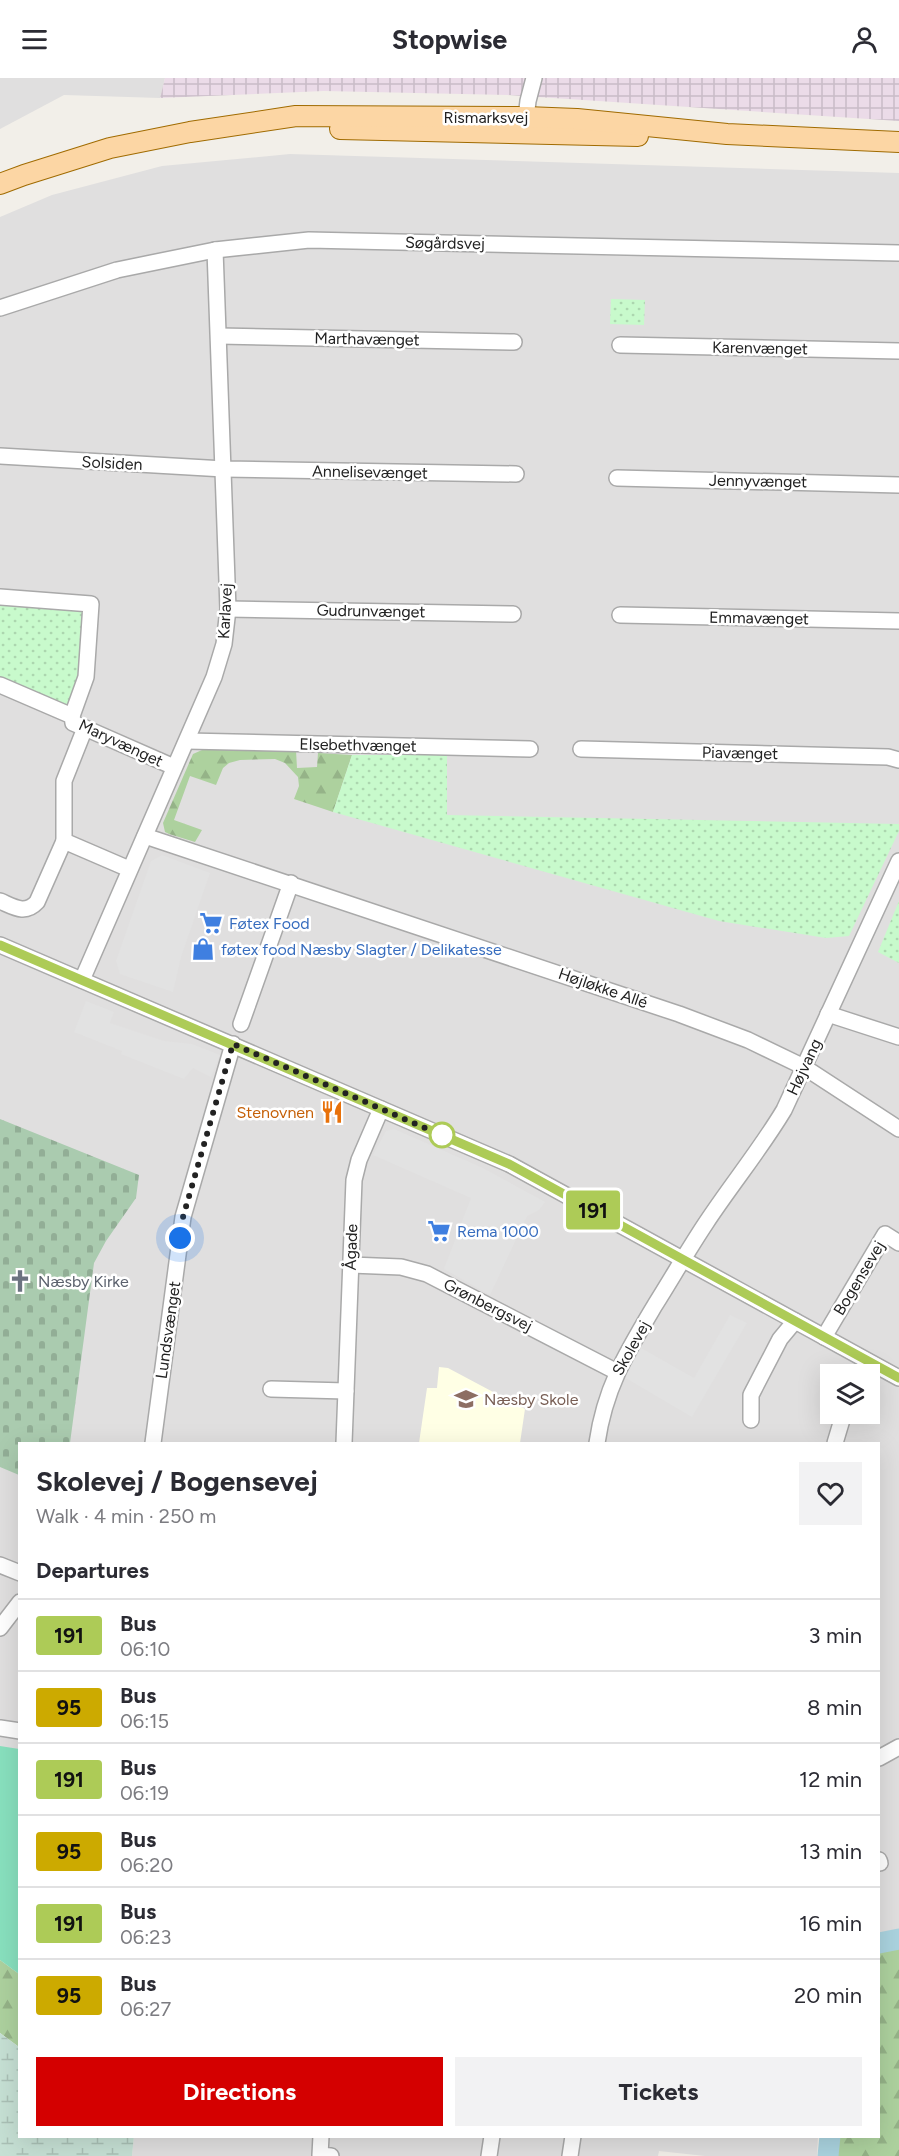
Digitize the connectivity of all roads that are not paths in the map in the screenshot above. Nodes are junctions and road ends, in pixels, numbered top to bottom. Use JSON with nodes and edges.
{"nodes":[{"id":1,"x":534,"y":78,"type":"edge"},
{"id":2,"x":525,"y":126,"type":"junction"},
{"id":3,"x":899,"y":142,"type":"edge"},
{"id":4,"x":0,"y":184,"type":"edge"},
{"id":5,"x":215,"y":250,"type":"junction"},
{"id":6,"x":899,"y":253,"type":"edge"},
{"id":7,"x":0,"y":308,"type":"edge"},
{"id":8,"x":219,"y":336,"type":"junction"},
{"id":9,"x":514,"y":342,"type":"dead end"},
{"id":10,"x":620,"y":345,"type":"dead end"},
{"id":11,"x":899,"y":351,"type":"edge"},
{"id":12,"x":0,"y":456,"type":"edge"},
{"id":13,"x":224,"y":469,"type":"junction"},
{"id":14,"x":516,"y":474,"type":"dead end"},
{"id":15,"x":617,"y":478,"type":"dead end"},
{"id":16,"x":899,"y":484,"type":"edge"},
{"id":17,"x":0,"y":597,"type":"edge"},
{"id":18,"x":228,"y":609,"type":"junction"},
{"id":19,"x":513,"y":614,"type":"dead end"},
{"id":20,"x":620,"y":615,"type":"dead end"},
{"id":21,"x":899,"y":621,"type":"edge"},
{"id":22,"x":0,"y":686,"type":"edge"},
{"id":23,"x":72,"y":716,"type":"junction"},
{"id":24,"x":85,"y":728,"type":"junction"},
{"id":25,"x":187,"y":741,"type":"junction"},
{"id":26,"x":530,"y":749,"type":"dead end"},
{"id":27,"x":581,"y":749,"type":"dead end"},
{"id":28,"x":899,"y":760,"type":"edge"},
{"id":29,"x":174,"y":767,"type":"junction"},
{"id":30,"x":145,"y":836,"type":"junction"},
{"id":31,"x":64,"y":841,"type":"junction"},
{"id":32,"x":899,"y":861,"type":"edge"},
{"id":33,"x":129,"y":869,"type":"junction"},
{"id":34,"x":291,"y":883,"type":"junction"},
{"id":35,"x":0,"y":901,"type":"edge"},
{"id":36,"x":0,"y":945,"type":"edge"},
{"id":37,"x":82,"y":980,"type":"junction"},
{"id":38,"x":828,"y":1014,"type":"junction"},
{"id":39,"x":241,"y":1024,"type":"dead end"},
{"id":40,"x":899,"y":1037,"type":"edge"},
{"id":41,"x":233,"y":1044,"type":"junction"},
{"id":42,"x":804,"y":1067,"type":"junction"},
{"id":43,"x":381,"y":1109,"type":"junction"},
{"id":44,"x":899,"y":1129,"type":"edge"},
{"id":45,"x":899,"y":1243,"type":"edge"},
{"id":46,"x":683,"y":1259,"type":"junction"},
{"id":47,"x":351,"y":1265,"type":"junction"},
{"id":48,"x":795,"y":1321,"type":"junction"},
{"id":49,"x":824,"y":1337,"type":"junction"},
{"id":50,"x":861,"y":1364,"type":"edge"},
{"id":51,"x":617,"y":1372,"type":"junction"},
{"id":52,"x":880,"y":1372,"type":"edge"},
{"id":53,"x":899,"y":1378,"type":"edge"},
{"id":54,"x":271,"y":1389,"type":"dead end"},
{"id":55,"x":346,"y":1391,"type":"junction"},
{"id":56,"x":751,"y":1420,"type":"dead end"},
{"id":57,"x":841,"y":1424,"type":"edge"},
{"id":58,"x":153,"y":1442,"type":"edge"},
{"id":59,"x":344,"y":1442,"type":"edge"},
{"id":60,"x":597,"y":1442,"type":"edge"},
{"id":61,"x":835,"y":1442,"type":"edge"},
{"id":62,"x":0,"y":1565,"type":"edge"},
{"id":63,"x":18,"y":1572,"type":"edge"},
{"id":64,"x":18,"y":1605,"type":"edge"},
{"id":65,"x":0,"y":1628,"type":"edge"},
{"id":66,"x":0,"y":1728,"type":"edge"},
{"id":67,"x":18,"y":1731,"type":"edge"},
{"id":68,"x":899,"y":1747,"type":"edge"},
{"id":69,"x":880,"y":1757,"type":"edge"},
{"id":70,"x":321,"y":2138,"type":"edge"},
{"id":71,"x":492,"y":2138,"type":"edge"},
{"id":72,"x":573,"y":2138,"type":"edge"},
{"id":73,"x":331,"y":2156,"type":"edge"},
{"id":74,"x":489,"y":2156,"type":"edge"},
{"id":75,"x":570,"y":2156,"type":"edge"}],
"edges":[{"from":1,"to":2,"type":"street"},
{"from":2,"to":3,"type":"main road","name":"Rismarksvej"},
{"from":2,"to":4,"type":"main road","name":"Rismarksvej"},
{"from":5,"to":6,"type":"street","name":"Søgårdsvej"},
{"from":5,"to":7,"type":"street","name":"Søgårdsvej"},
{"from":5,"to":8,"type":"street","name":"Karlavej"},
{"from":8,"to":9,"type":"street","name":"Marthavænget"},
{"from":8,"to":13,"type":"street","name":"Karlavej"},
{"from":10,"to":11,"type":"street","name":"Karenvænget"},
{"from":12,"to":13,"type":"street","name":"Solsiden"},
{"from":13,"to":14,"type":"street","name":"Annelisevænget"},
{"from":13,"to":18,"type":"street","name":"Karlavej"},
{"from":15,"to":16,"type":"street","name":"Jennyvænget"},
{"from":17,"to":23,"type":"street","name":"Maryvænget"},
{"from":18,"to":19,"type":"street","name":"Gudrunvænget"},
{"from":18,"to":25,"type":"street","name":"Karlavej"},
{"from":20,"to":21,"type":"street","name":"Emmavænget"},
{"from":22,"to":23,"type":"street","name":"Maryvænget"},
{"from":23,"to":24,"type":"street","name":"Maryvænget"},
{"from":24,"to":29,"type":"street","name":"Maryvænget"},
{"from":24,"to":31,"type":"street"},
{"from":25,"to":26,"type":"street","name":"Elsebethvænget"},
{"from":25,"to":29,"type":"street","name":"Karlavej"},
{"from":27,"to":28,"type":"street","name":"Piavænget"},
{"from":29,"to":30,"type":"street","name":"Karlavej"},
{"from":30,"to":33,"type":"street","name":"Karlavej"},
{"from":30,"to":34,"type":"street","name":"Højløkke Allé"},
{"from":31,"to":33,"type":"street"},
{"from":31,"to":35,"type":"street"},
{"from":32,"to":38,"type":"street","name":"Højvang"},
{"from":33,"to":37,"type":"street","name":"Karlavej"},
{"from":34,"to":39,"type":"street"},
{"from":34,"to":42,"type":"street","name":"Højløkke Allé"},
{"from":36,"to":37,"type":"street"},
{"from":37,"to":41,"type":"street"},
{"from":38,"to":40,"type":"street"},
{"from":38,"to":42,"type":"street","name":"Højvang"},
{"from":41,"to":43,"type":"street"},
{"from":41,"to":58,"type":"street","name":"Lundsvænget"},
{"from":42,"to":44,"type":"street","name":"Højløkke Allé"},
{"from":42,"to":46,"type":"street","name":"Højvang"},
{"from":43,"to":46,"type":"street"},
{"from":43,"to":47,"type":"street","name":"Ågade"},
{"from":45,"to":49,"type":"street","name":"Bogensevej"},
{"from":46,"to":48,"type":"street"},
{"from":46,"to":51,"type":"street","name":"Skolevej"},
{"from":47,"to":51,"type":"street","name":"Grønbergsvej"},
{"from":47,"to":55,"type":"street","name":"Ågade"},
{"from":48,"to":49,"type":"street"},
{"from":48,"to":56,"type":"street"},
{"from":49,"to":50,"type":"street"},
{"from":51,"to":60,"type":"street","name":"Skolevej"},
{"from":52,"to":53,"type":"street"},
{"from":54,"to":55,"type":"street"},
{"from":55,"to":59,"type":"street","name":"Ågade"},
{"from":57,"to":61,"type":"street"},
{"from":62,"to":63,"type":"street"},
{"from":64,"to":65,"type":"street"},
{"from":66,"to":67,"type":"street"},
{"from":68,"to":69,"type":"street"},
{"from":70,"to":73,"type":"street"},
{"from":71,"to":74,"type":"street"},
{"from":72,"to":75,"type":"street"}]}
